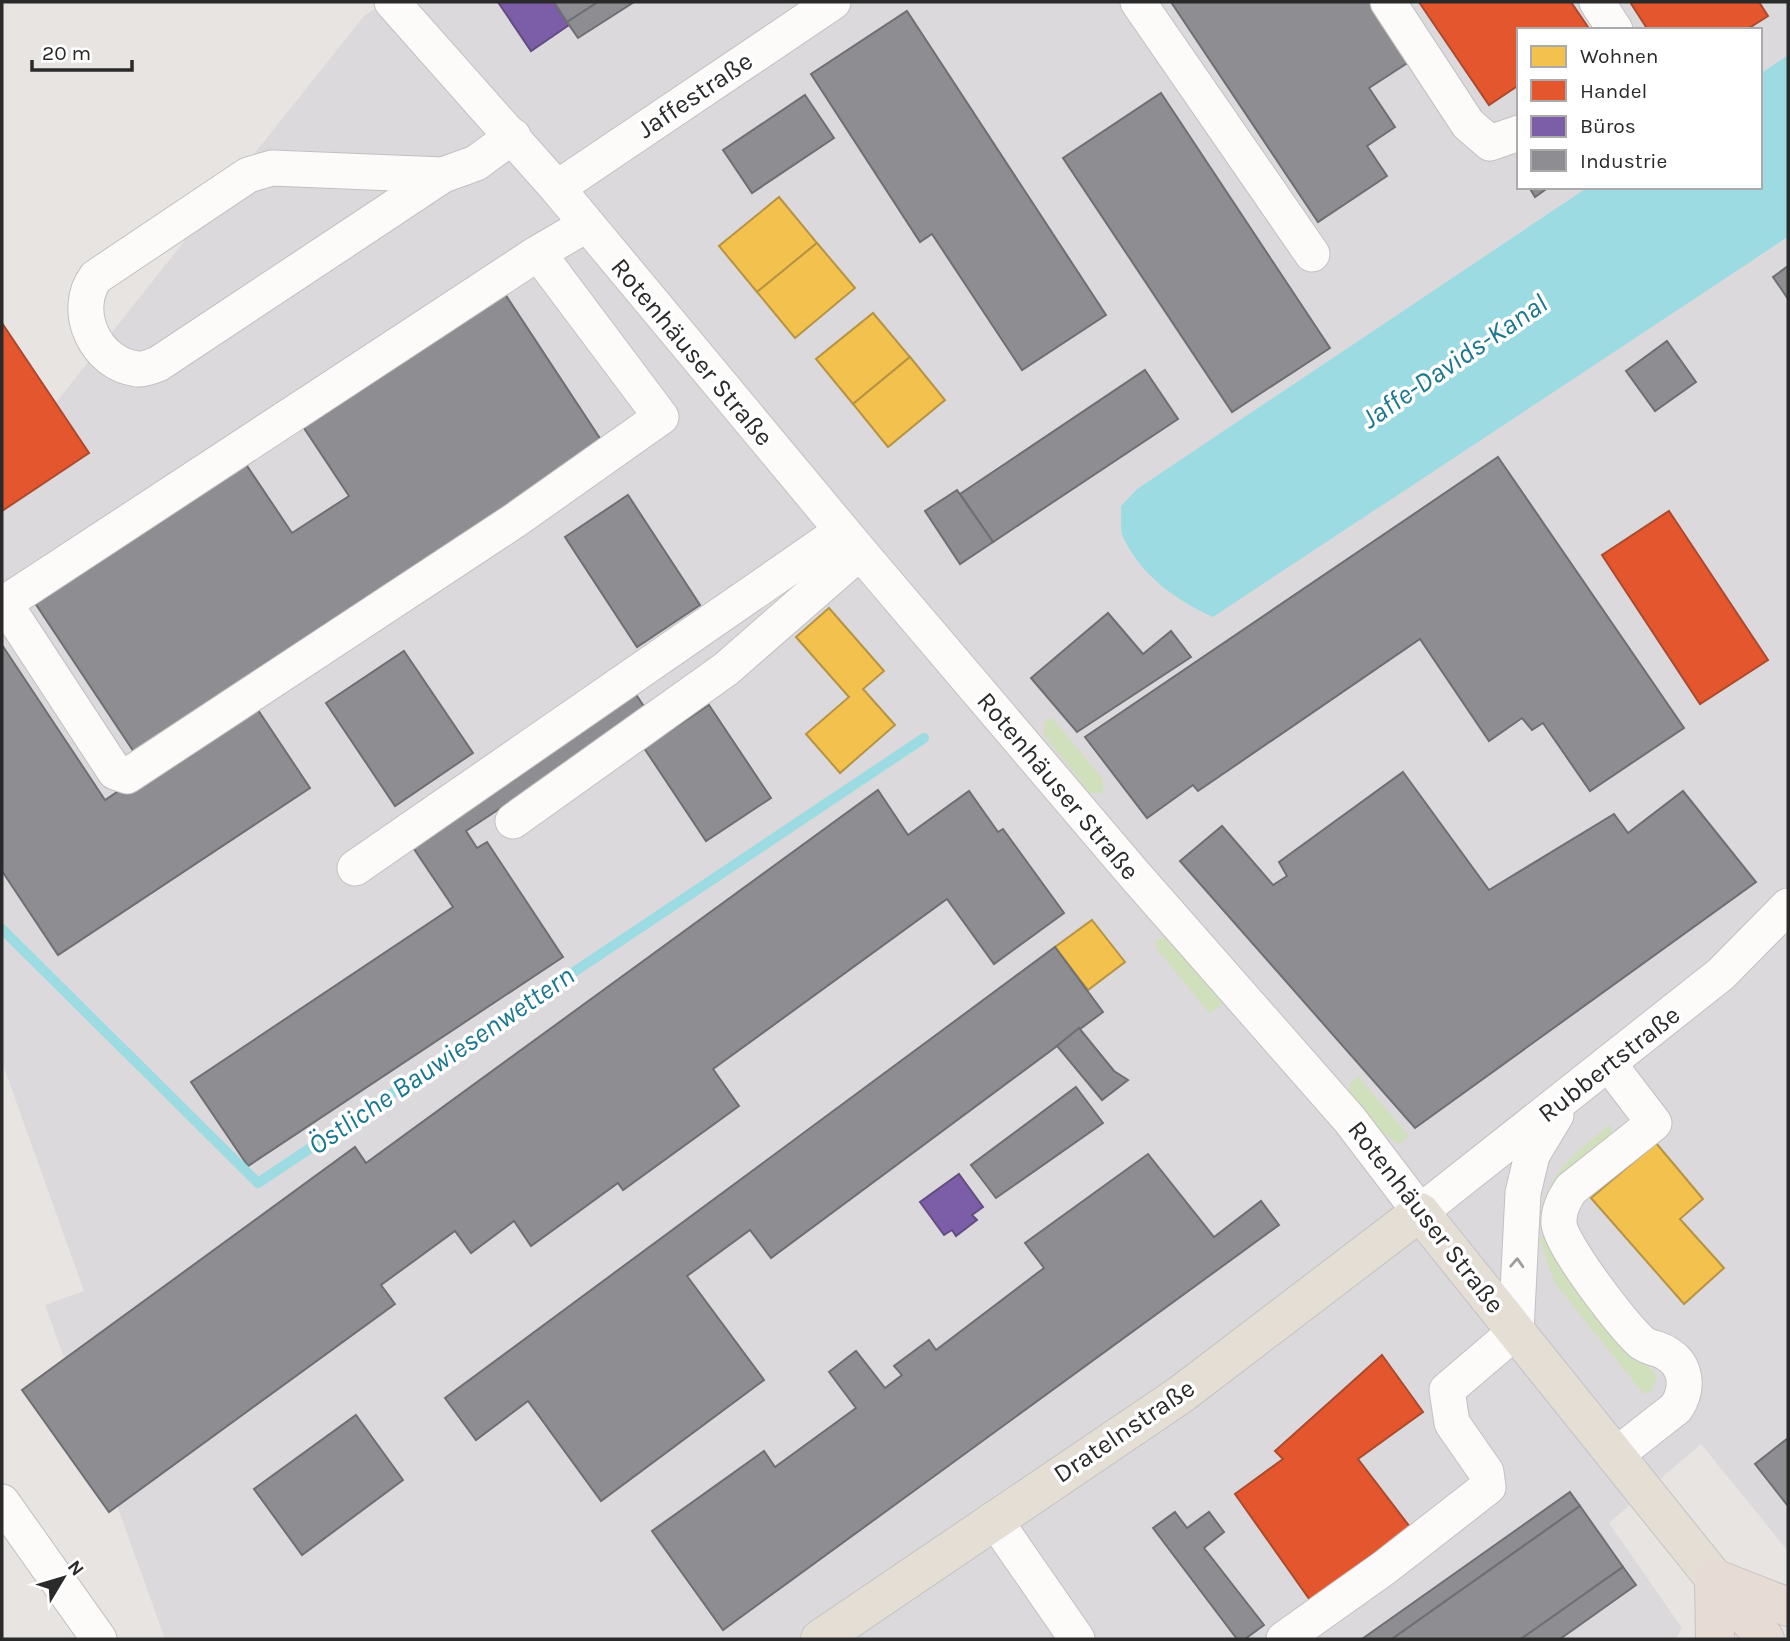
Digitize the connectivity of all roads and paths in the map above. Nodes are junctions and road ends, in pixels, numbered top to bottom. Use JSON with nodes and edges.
{"nodes":[{"id":1,"x":392,"y":2,"type":"edge"},
{"id":2,"x":833,"y":2,"type":"edge"},
{"id":3,"x":1138,"y":2,"type":"edge"},
{"id":4,"x":1388,"y":2,"type":"edge"},
{"id":5,"x":1597,"y":2,"type":"edge"},
{"id":6,"x":1614,"y":28,"type":"edge"},
{"id":7,"x":1517,"y":134,"type":"edge"},
{"id":8,"x":513,"y":136,"type":"junction"},
{"id":9,"x":443,"y":175,"type":"junction"},
{"id":10,"x":557,"y":188,"type":"junction"},
{"id":11,"x":586,"y":225,"type":"junction"},
{"id":12,"x":538,"y":253,"type":"junction"},
{"id":13,"x":1311,"y":254,"type":"dead end"},
{"id":14,"x":851,"y":542,"type":"junction"},
{"id":15,"x":513,"y":821,"type":"dead end"},
{"id":16,"x":355,"y":868,"type":"dead end"},
{"id":17,"x":1788,"y":906,"type":"edge"},
{"id":18,"x":1609,"y":1064,"type":"junction"},
{"id":19,"x":1567,"y":1097,"type":"junction"},
{"id":20,"x":1420,"y":1212,"type":"junction"},
{"id":21,"x":1516,"y":1331,"type":"junction"},
{"id":22,"x":1616,"y":1455,"type":"junction"},
{"id":23,"x":2,"y":1502,"type":"edge"},
{"id":24,"x":994,"y":1519,"type":"junction"},
{"id":25,"x":1714,"y":1578,"type":"junction"},
{"id":26,"x":1788,"y":1608,"type":"edge"},
{"id":27,"x":99,"y":1639,"type":"edge"},
{"id":28,"x":820,"y":1639,"type":"edge"},
{"id":29,"x":1077,"y":1639,"type":"edge"},
{"id":30,"x":1284,"y":1639,"type":"edge"},
{"id":31,"x":1715,"y":1639,"type":"edge"},
{"id":32,"x":1765,"y":1639,"type":"edge"}],
"edges":[{"from":1,"to":8,"type":"street","name":"Rotenhäuser Straße"},
{"from":2,"to":10,"type":"street","name":"Jaffestraße"},
{"from":3,"to":13,"type":"street"},
{"from":4,"to":7,"type":"street"},
{"from":5,"to":6,"type":"street"},
{"from":8,"to":9,"type":"street"},
{"from":8,"to":10,"type":"street","name":"Rotenhäuser Straße"},
{"from":9,"to":9,"type":"street"},
{"from":10,"to":11,"type":"street","name":"Rotenhäuser Straße"},
{"from":11,"to":12,"type":"street"},
{"from":11,"to":14,"type":"street","name":"Rotenhäuser Straße"},
{"from":12,"to":12,"type":"street"},
{"from":14,"to":15,"type":"street"},
{"from":14,"to":16,"type":"street"},
{"from":14,"to":20,"type":"street","name":"Rotenhäuser Straße"},
{"from":17,"to":18,"type":"street","name":"Rubbertstraße"},
{"from":18,"to":19,"type":"street","name":"Rubbertstraße"},
{"from":18,"to":22,"type":"street"},
{"from":19,"to":20,"type":"street","name":"Rubbertstraße"},
{"from":21,"to":19,"type":"street","one_way":true},
{"from":20,"to":21,"type":"main road","name":"Rotenhäuser Straße"},
{"from":20,"to":24,"type":"main road","name":"Dratelnstraße"},
{"from":21,"to":22,"type":"main road","name":"Rotenhäuser Straße"},
{"from":21,"to":30,"type":"street"},
{"from":22,"to":25,"type":"main road","name":"Rotenhäuser Straße"},
{"from":23,"to":27,"type":"street"},
{"from":24,"to":28,"type":"main road","name":"Dratelnstraße"},
{"from":24,"to":29,"type":"street"},
{"from":25,"to":26,"type":"highway"},
{"from":25,"to":31,"type":"highway"},
{"from":25,"to":32,"type":"highway"}]}
